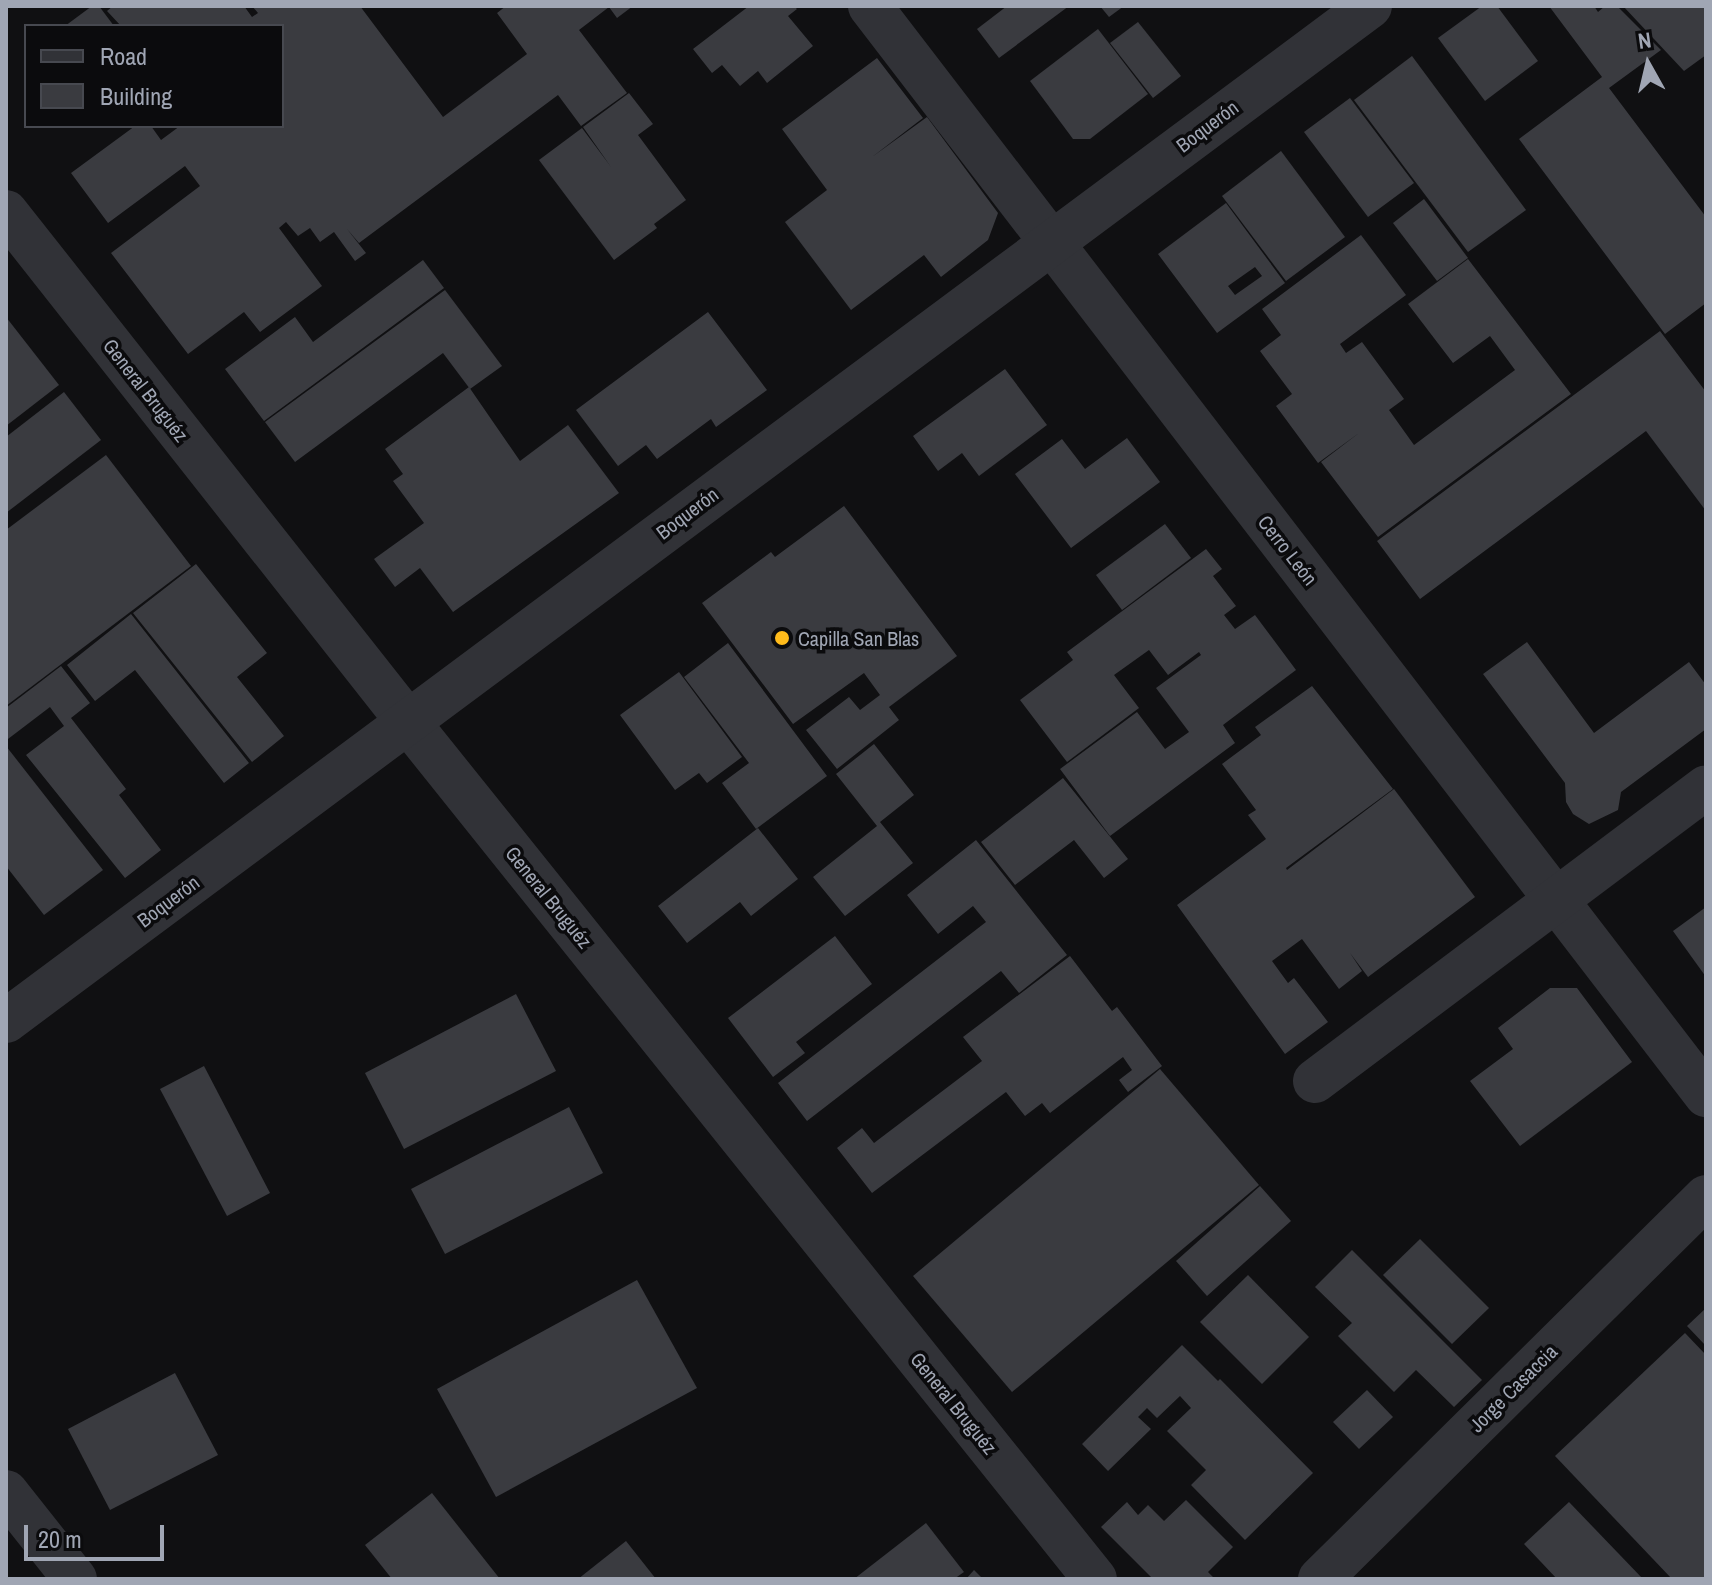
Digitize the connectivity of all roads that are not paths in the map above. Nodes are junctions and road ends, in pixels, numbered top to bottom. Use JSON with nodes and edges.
{"nodes":[{"id":1,"x":870,"y":6,"type":"edge"},
{"id":2,"x":1370,"y":6,"type":"edge"},
{"id":3,"x":6,"y":212,"type":"edge"},
{"id":4,"x":1051,"y":242,"type":"junction"},
{"id":5,"x":408,"y":722,"type":"junction"},
{"id":6,"x":1706,"y":787,"type":"edge"},
{"id":7,"x":1555,"y":898,"type":"junction"},
{"id":8,"x":6,"y":1021,"type":"edge"},
{"id":9,"x":1315,"y":1081,"type":"dead end"},
{"id":10,"x":1706,"y":1095,"type":"edge"},
{"id":11,"x":1706,"y":1197,"type":"edge"},
{"id":12,"x":6,"y":1492,"type":"edge"},
{"id":13,"x":75,"y":1579,"type":"edge"},
{"id":14,"x":1095,"y":1579,"type":"edge"},
{"id":15,"x":1320,"y":1579,"type":"edge"}],
"edges":[{"from":1,"to":4,"type":"street","name":"Cerro León"},
{"from":2,"to":4,"type":"street","name":"Boquerón"},
{"from":3,"to":5,"type":"street","name":"General Bruguéz"},
{"from":4,"to":5,"type":"street","name":"Boquerón"},
{"from":4,"to":7,"type":"street","name":"Cerro León"},
{"from":5,"to":8,"type":"street","name":"Boquerón"},
{"from":5,"to":14,"type":"street","name":"General Bruguéz"},
{"from":6,"to":7,"type":"street"},
{"from":7,"to":9,"type":"street"},
{"from":7,"to":10,"type":"street","name":"Cerro León"},
{"from":11,"to":15,"type":"street","name":"Jorge Casaccia"},
{"from":12,"to":13,"type":"street"}]}
